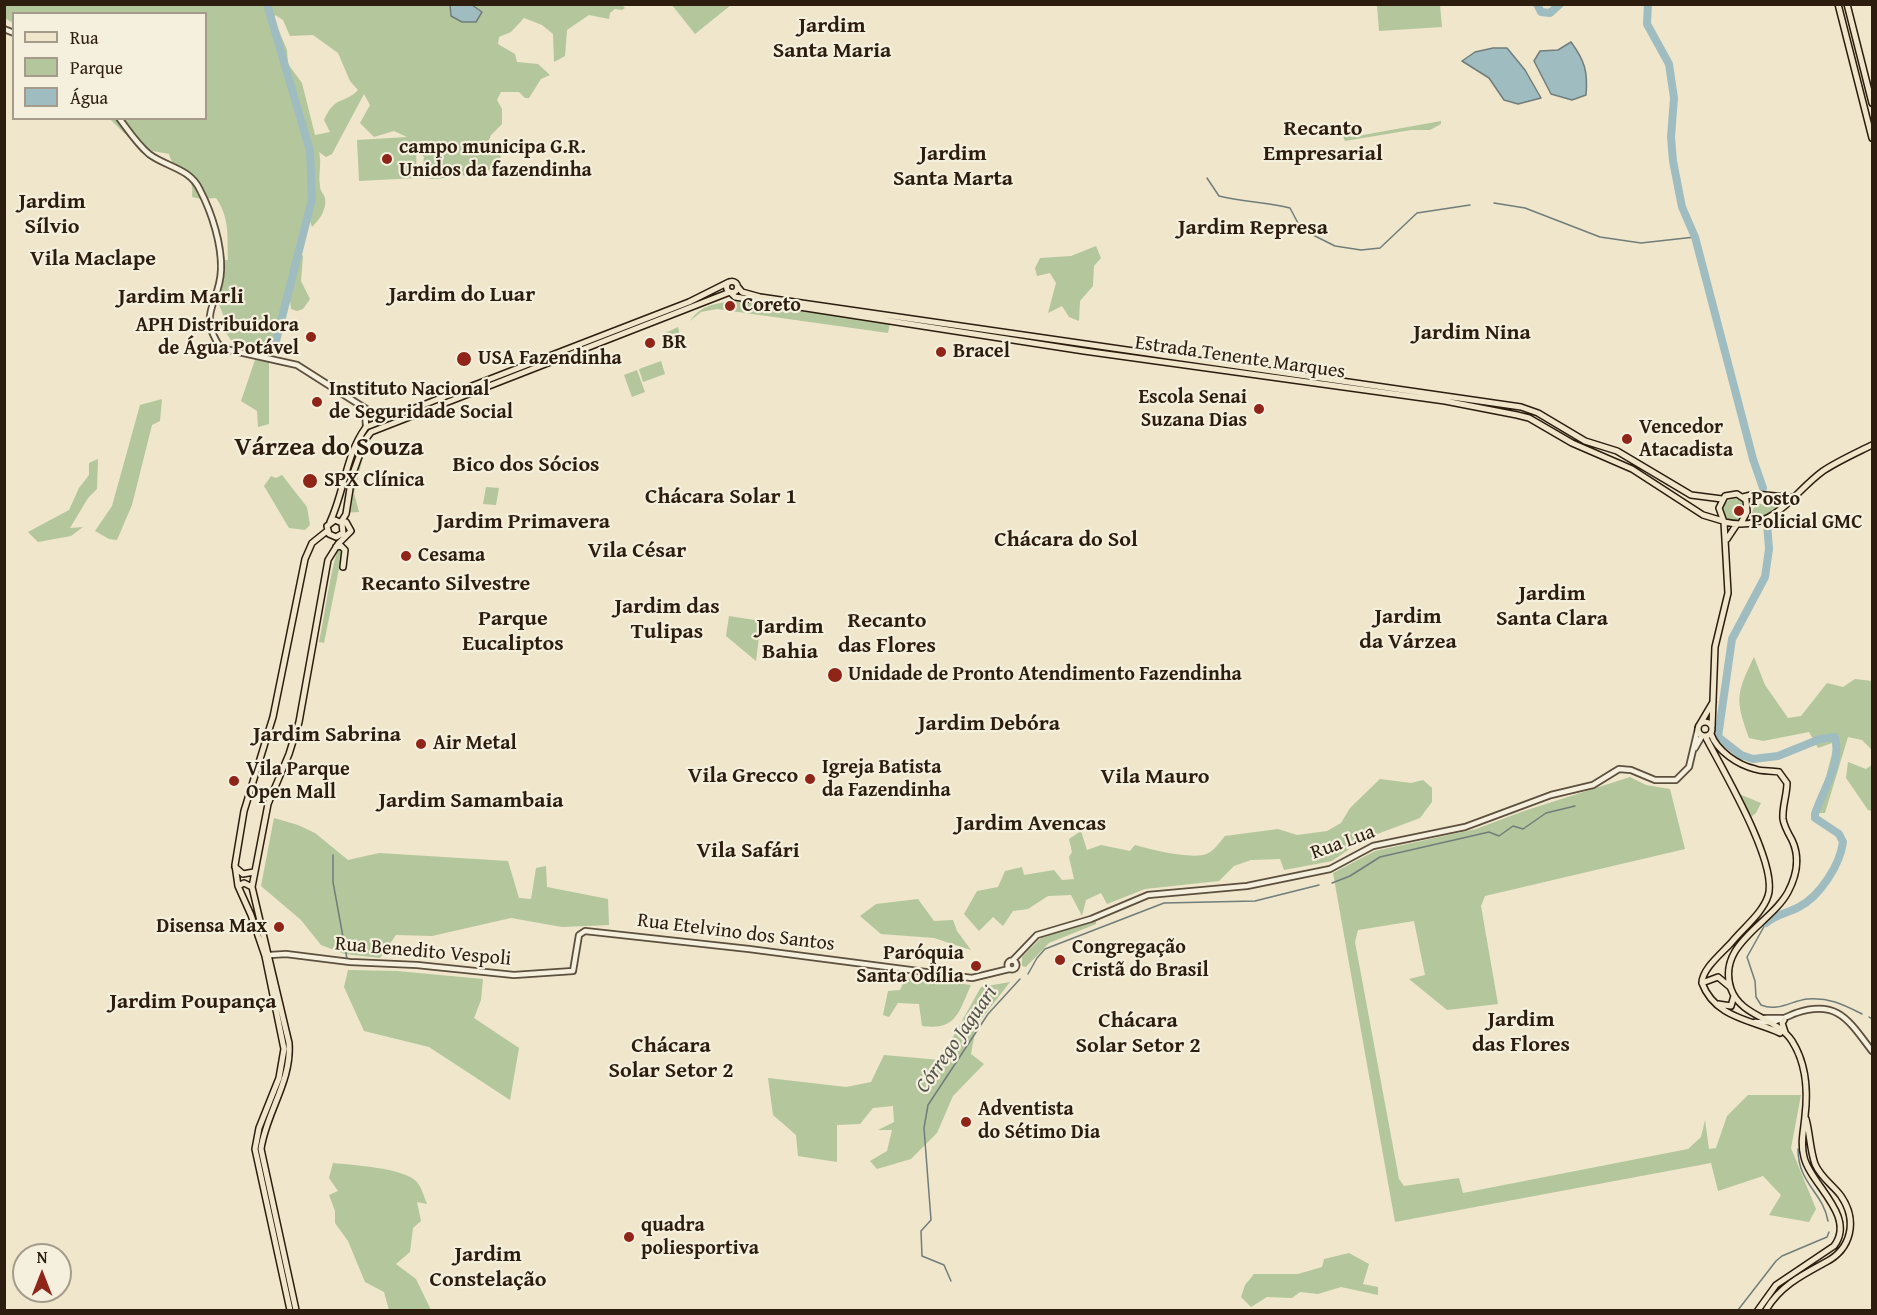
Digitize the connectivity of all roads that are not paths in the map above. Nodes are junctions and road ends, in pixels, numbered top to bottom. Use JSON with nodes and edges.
{"nodes":[{"id":1,"x":1838,"y":4,"type":"edge"},
{"id":2,"x":1846,"y":4,"type":"edge"},
{"id":3,"x":1872,"y":103,"type":"edge"},
{"id":4,"x":121,"y":120,"type":"edge"},
{"id":5,"x":1872,"y":138,"type":"edge"},
{"id":6,"x":729,"y":282,"type":"junction"},
{"id":7,"x":738,"y":287,"type":"junction"},
{"id":8,"x":730,"y":292,"type":"junction"},
{"id":9,"x":689,"y":302,"type":"junction"},
{"id":10,"x":677,"y":314,"type":"junction"},
{"id":11,"x":365,"y":409,"type":"junction"},
{"id":12,"x":382,"y":419,"type":"junction"},
{"id":13,"x":366,"y":427,"type":"junction"},
{"id":14,"x":1872,"y":445,"type":"edge"},
{"id":15,"x":1743,"y":497,"type":"junction"},
{"id":16,"x":1796,"y":498,"type":"junction"},
{"id":17,"x":1722,"y":499,"type":"junction"},
{"id":18,"x":330,"y":522,"type":"junction"},
{"id":19,"x":1723,"y":522,"type":"junction"},
{"id":20,"x":342,"y":523,"type":"junction"},
{"id":21,"x":1739,"y":523,"type":"junction"},
{"id":22,"x":327,"y":531,"type":"junction"},
{"id":23,"x":342,"y":537,"type":"junction"},
{"id":24,"x":1727,"y":541,"type":"junction"},
{"id":25,"x":335,"y":548,"type":"junction"},
{"id":26,"x":343,"y":567,"type":"dead end"},
{"id":27,"x":1713,"y":702,"type":"junction"},
{"id":28,"x":1699,"y":726,"type":"junction"},
{"id":29,"x":1708,"y":733,"type":"junction"},
{"id":30,"x":1694,"y":751,"type":"junction"},
{"id":31,"x":235,"y":865,"type":"junction"},
{"id":32,"x":254,"y":872,"type":"junction"},
{"id":33,"x":238,"y":886,"type":"junction"},
{"id":34,"x":252,"y":887,"type":"junction"},
{"id":35,"x":254,"y":896,"type":"junction"},
{"id":36,"x":246,"y":903,"type":"junction"},
{"id":37,"x":1743,"y":929,"type":"junction"},
{"id":38,"x":1748,"y":934,"type":"junction"},
{"id":39,"x":270,"y":955,"type":"junction"},
{"id":40,"x":1011,"y":964,"type":"joint"},
{"id":41,"x":573,"y":971,"type":"joint"},
{"id":42,"x":1702,"y":983,"type":"junction"},
{"id":43,"x":1730,"y":987,"type":"junction"},
{"id":44,"x":1734,"y":994,"type":"junction"},
{"id":45,"x":1716,"y":1004,"type":"junction"},
{"id":46,"x":1791,"y":1016,"type":"junction"},
{"id":47,"x":1762,"y":1018,"type":"junction"},
{"id":48,"x":1784,"y":1020,"type":"junction"},
{"id":49,"x":1744,"y":1021,"type":"junction"},
{"id":50,"x":1772,"y":1023,"type":"junction"},
{"id":51,"x":1786,"y":1035,"type":"junction"},
{"id":52,"x":1872,"y":1051,"type":"edge"},
{"id":53,"x":1805,"y":1116,"type":"junction"},
{"id":54,"x":1846,"y":1208,"type":"junction"},
{"id":55,"x":1836,"y":1210,"type":"junction"},
{"id":56,"x":1839,"y":1238,"type":"junction"},
{"id":57,"x":1849,"y":1240,"type":"junction"},
{"id":58,"x":290,"y":1311,"type":"edge"},
{"id":59,"x":296,"y":1311,"type":"edge"},
{"id":60,"x":1758,"y":1311,"type":"edge"},
{"id":61,"x":1766,"y":1311,"type":"edge"}],
"edges":[{"from":1,"to":5,"type":"main road"},
{"from":2,"to":3,"type":"main road"},
{"from":4,"to":11,"type":"street"},
{"from":6,"to":7,"type":"main road","name":"Estrada Tenente Marques"},
{"from":6,"to":8,"type":"main road"},
{"from":6,"to":9,"type":"main road"},
{"from":7,"to":8,"type":"main road"},
{"from":7,"to":17,"type":"main road","name":"Estrada Tenente Marques"},
{"from":8,"to":10,"type":"main road"},
{"from":8,"to":19,"type":"main road","name":"Estrada Tenente Marques"},
{"from":9,"to":10,"type":"main road"},
{"from":9,"to":12,"type":"main road"},
{"from":10,"to":20,"type":"main road"},
{"from":11,"to":12,"type":"street"},
{"from":11,"to":13,"type":"street"},
{"from":12,"to":13,"type":"main road"},
{"from":13,"to":18,"type":"main road"},
{"from":14,"to":16,"type":"main road"},
{"from":15,"to":16,"type":"main road","name":"Estrada Tenente Marques"},
{"from":15,"to":17,"type":"main road","name":"Estrada Tenente Marques"},
{"from":15,"to":21,"type":"main road"},
{"from":16,"to":21,"type":"main road","name":"Estrada Tenente Marques"},
{"from":17,"to":19,"type":"main road"},
{"from":18,"to":20,"type":"main road"},
{"from":18,"to":22,"type":"main road"},
{"from":19,"to":21,"type":"main road","name":"Estrada Tenente Marques"},
{"from":19,"to":24,"type":"main road"},
{"from":20,"to":23,"type":"main road"},
{"from":21,"to":24,"type":"main road"},
{"from":22,"to":23,"type":"main road"},
{"from":22,"to":31,"type":"main road"},
{"from":23,"to":25,"type":"main road"},
{"from":24,"to":27,"type":"main road"},
{"from":25,"to":26,"type":"main road"},
{"from":25,"to":32,"type":"main road"},
{"from":27,"to":28,"type":"main road"},
{"from":27,"to":29,"type":"main road"},
{"from":28,"to":29,"type":"main road"},
{"from":28,"to":29,"type":"main road"},
{"from":28,"to":30,"type":"street","name":"Rua Lua"},
{"from":29,"to":30,"type":"street","name":"Rua Lua"},
{"from":29,"to":37,"type":"main road"},
{"from":29,"to":38,"type":"main road"},
{"from":30,"to":40,"type":"street","name":"Rua Lua"},
{"from":31,"to":32,"type":"main road"},
{"from":31,"to":33,"type":"main road"},
{"from":32,"to":34,"type":"main road"},
{"from":33,"to":34,"type":"main road"},
{"from":33,"to":36,"type":"main road"},
{"from":34,"to":35,"type":"main road"},
{"from":35,"to":36,"type":"main road"},
{"from":35,"to":39,"type":"main road"},
{"from":36,"to":58,"type":"main road"},
{"from":37,"to":38,"type":"main road"},
{"from":37,"to":42,"type":"main road"},
{"from":38,"to":43,"type":"main road"},
{"from":39,"to":41,"type":"street","name":"Rua Benedito Vespoli"},
{"from":39,"to":59,"type":"main road"},
{"from":40,"to":41,"type":"street","name":"Rua Etelvino dos Santos"},
{"from":42,"to":43,"type":"main road"},
{"from":42,"to":45,"type":"main road"},
{"from":43,"to":44,"type":"main road"},
{"from":44,"to":45,"type":"main road"},
{"from":44,"to":47,"type":"main road"},
{"from":45,"to":49,"type":"main road"},
{"from":46,"to":47,"type":"street"},
{"from":46,"to":48,"type":"street"},
{"from":46,"to":52,"type":"street"},
{"from":47,"to":50,"type":"main road"},
{"from":48,"to":50,"type":"street"},
{"from":48,"to":51,"type":"main road"},
{"from":49,"to":50,"type":"street"},
{"from":49,"to":51,"type":"main road"},
{"from":50,"to":51,"type":"main road"},
{"from":51,"to":53,"type":"main road"},
{"from":53,"to":54,"type":"main road"},
{"from":53,"to":55,"type":"main road"},
{"from":54,"to":55,"type":"main road"},
{"from":54,"to":57,"type":"main road"},
{"from":55,"to":56,"type":"main road"},
{"from":56,"to":57,"type":"main road"},
{"from":56,"to":60,"type":"main road"},
{"from":57,"to":61,"type":"main road"}]}
